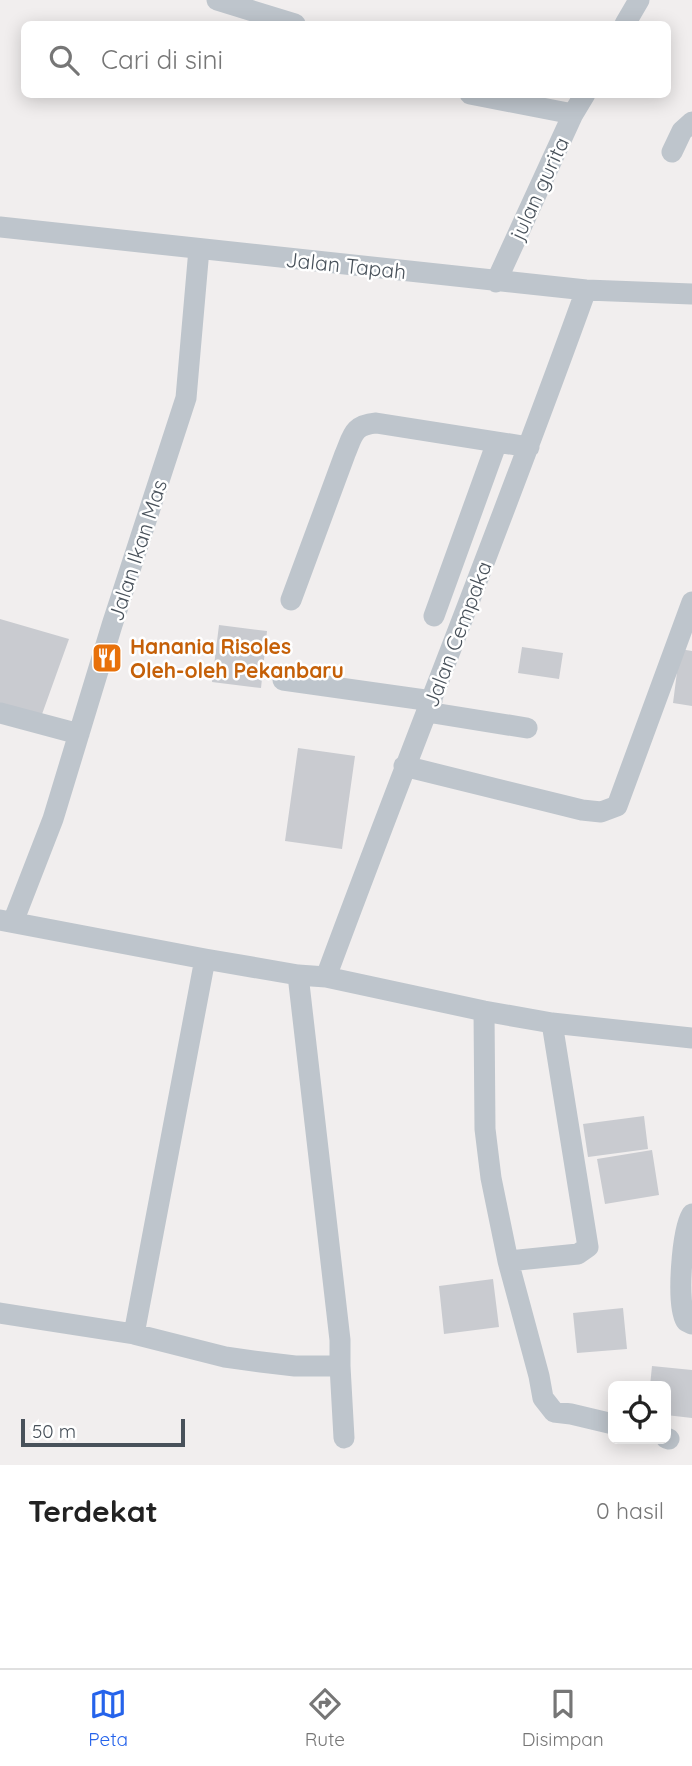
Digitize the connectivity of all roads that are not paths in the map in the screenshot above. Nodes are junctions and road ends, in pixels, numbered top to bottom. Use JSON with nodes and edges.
{"nodes":[{"id":1,"x":217,"y":0,"type":"edge"},
{"id":2,"x":639,"y":0,"type":"edge"},
{"id":3,"x":285,"y":21,"type":"edge"},
{"id":4,"x":627,"y":21,"type":"edge"},
{"id":5,"x":491,"y":98,"type":"edge"},
{"id":6,"x":582,"y":98,"type":"edge"},
{"id":7,"x":573,"y":114,"type":"junction"},
{"id":8,"x":692,"y":122,"type":"edge"},
{"id":9,"x":671,"y":152,"type":"dead end"},
{"id":10,"x":0,"y":227,"type":"edge"},
{"id":11,"x":199,"y":249,"type":"junction"},
{"id":12,"x":496,"y":282,"type":"junction"},
{"id":13,"x":586,"y":290,"type":"junction"},
{"id":14,"x":692,"y":294,"type":"edge"},
{"id":15,"x":497,"y":442,"type":"junction"},
{"id":16,"x":529,"y":447,"type":"junction"},
{"id":17,"x":462,"y":542,"type":"junction"},
{"id":18,"x":489,"y":551,"type":"junction"},
{"id":19,"x":290,"y":600,"type":"dead end"},
{"id":20,"x":692,"y":602,"type":"edge"},
{"id":21,"x":434,"y":616,"type":"dead end"},
{"id":22,"x":283,"y":680,"type":"dead end"},
{"id":23,"x":430,"y":707,"type":"junction"},
{"id":24,"x":0,"y":713,"type":"edge"},
{"id":25,"x":527,"y":729,"type":"dead end"},
{"id":26,"x":79,"y":734,"type":"junction"},
{"id":27,"x":404,"y":766,"type":"junction"},
{"id":28,"x":7,"y":921,"type":"edge"},
{"id":29,"x":205,"y":959,"type":"junction"},
{"id":30,"x":298,"y":975,"type":"junction"},
{"id":31,"x":326,"y":977,"type":"junction"},
{"id":32,"x":484,"y":1012,"type":"junction"},
{"id":33,"x":552,"y":1023,"type":"junction"},
{"id":34,"x":692,"y":1038,"type":"edge"},
{"id":35,"x":692,"y":1214,"type":"edge"},
{"id":36,"x":509,"y":1261,"type":"junction"},
{"id":37,"x":0,"y":1313,"type":"edge"},
{"id":38,"x":692,"y":1324,"type":"edge"},
{"id":39,"x":134,"y":1334,"type":"junction"},
{"id":40,"x":340,"y":1366,"type":"junction"},
{"id":41,"x":608,"y":1423,"type":"edge"},
{"id":42,"x":344,"y":1438,"type":"dead end"}],
"edges":[{"from":1,"to":3,"type":"street"},
{"from":2,"to":4,"type":"street"},
{"from":5,"to":7,"type":"street"},
{"from":6,"to":7,"type":"street","name":"julan gurita"},
{"from":7,"to":12,"type":"street","name":"julan gurita"},
{"from":8,"to":9,"type":"street"},
{"from":10,"to":11,"type":"street","name":"Jalan Tapah"},
{"from":11,"to":12,"type":"street","name":"Jalan Tapah"},
{"from":11,"to":26,"type":"street","name":"Jalan Ikan Mas"},
{"from":12,"to":13,"type":"street","name":"Jalan Tapah"},
{"from":13,"to":14,"type":"street","name":"Jalan Tapah"},
{"from":13,"to":16,"type":"street","name":"Jalan Cempaka"},
{"from":15,"to":16,"type":"street"},
{"from":15,"to":17,"type":"street"},
{"from":15,"to":19,"type":"street"},
{"from":16,"to":18,"type":"street","name":"Jalan Cempaka"},
{"from":17,"to":18,"type":"street"},
{"from":17,"to":21,"type":"street"},
{"from":18,"to":23,"type":"street","name":"Jalan Cempaka"},
{"from":20,"to":27,"type":"street"},
{"from":22,"to":23,"type":"street"},
{"from":23,"to":25,"type":"street"},
{"from":23,"to":27,"type":"street","name":"Jalan Cempaka"},
{"from":24,"to":26,"type":"street"},
{"from":26,"to":28,"type":"street","name":"Jalan Ikan Mas"},
{"from":27,"to":31,"type":"street","name":"Jalan Cempaka"},
{"from":28,"to":29,"type":"street"},
{"from":29,"to":30,"type":"street"},
{"from":29,"to":39,"type":"street"},
{"from":30,"to":31,"type":"street"},
{"from":30,"to":40,"type":"street"},
{"from":31,"to":32,"type":"street"},
{"from":32,"to":33,"type":"street"},
{"from":32,"to":36,"type":"street"},
{"from":33,"to":34,"type":"street"},
{"from":33,"to":36,"type":"street"},
{"from":35,"to":38,"type":"street"},
{"from":36,"to":41,"type":"street"},
{"from":37,"to":39,"type":"street"},
{"from":39,"to":40,"type":"street"},
{"from":40,"to":42,"type":"street"}]}
